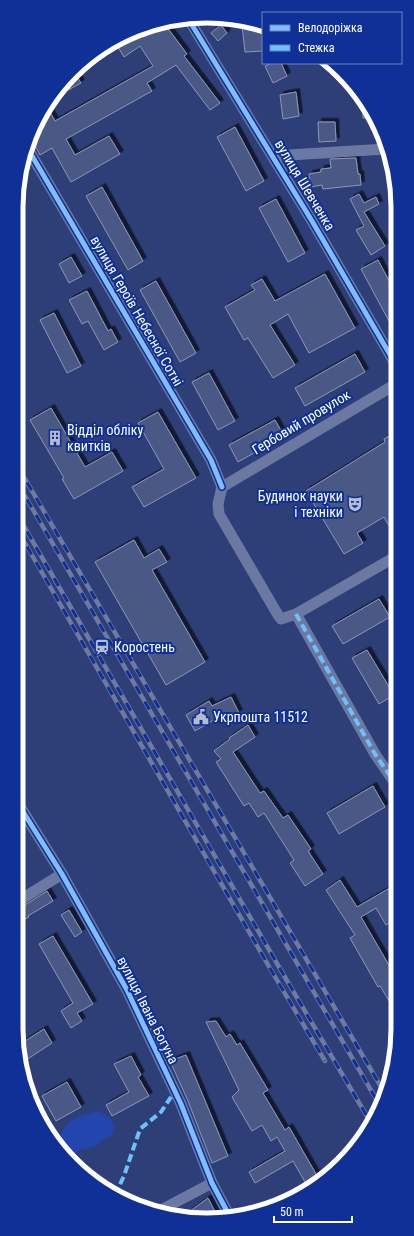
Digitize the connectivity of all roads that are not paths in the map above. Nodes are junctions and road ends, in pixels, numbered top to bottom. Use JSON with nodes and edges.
{"nodes":[{"id":1,"x":190,"y":24,"type":"edge"},
{"id":2,"x":381,"y":149,"type":"edge"},
{"id":3,"x":31,"y":154,"type":"edge"},
{"id":4,"x":273,"y":156,"type":"junction"},
{"id":5,"x":391,"y":357,"type":"edge"},
{"id":6,"x":391,"y":387,"type":"edge"},
{"id":7,"x":222,"y":487,"type":"junction"},
{"id":8,"x":391,"y":560,"type":"edge"},
{"id":9,"x":293,"y":615,"type":"junction"},
{"id":10,"x":391,"y":777,"type":"edge"},
{"id":11,"x":23,"y":812,"type":"edge"},
{"id":12,"x":62,"y":874,"type":"junction"},
{"id":13,"x":23,"y":898,"type":"edge"},
{"id":14,"x":212,"y":1183,"type":"junction"},
{"id":15,"x":165,"y":1208,"type":"edge"},
{"id":16,"x":227,"y":1212,"type":"edge"}],
"edges":[{"from":1,"to":4,"type":"street","name":"вулиця Шевченка"},
{"from":2,"to":4,"type":"street"},
{"from":3,"to":7,"type":"street","name":"вулиця Героїв Небесної Сотні"},
{"from":4,"to":5,"type":"street","name":"вулиця Шевченка"},
{"from":6,"to":7,"type":"street","name":"Гербовий провулок"},
{"from":7,"to":9,"type":"street"},
{"from":8,"to":9,"type":"street"},
{"from":9,"to":10,"type":"street"},
{"from":11,"to":12,"type":"street","name":"вулиця Івана Богуна"},
{"from":12,"to":13,"type":"street"},
{"from":12,"to":14,"type":"street","name":"вулиця Івана Богуна"},
{"from":14,"to":15,"type":"street"},
{"from":14,"to":16,"type":"street","name":"вулиця Івана Богуна"}]}
